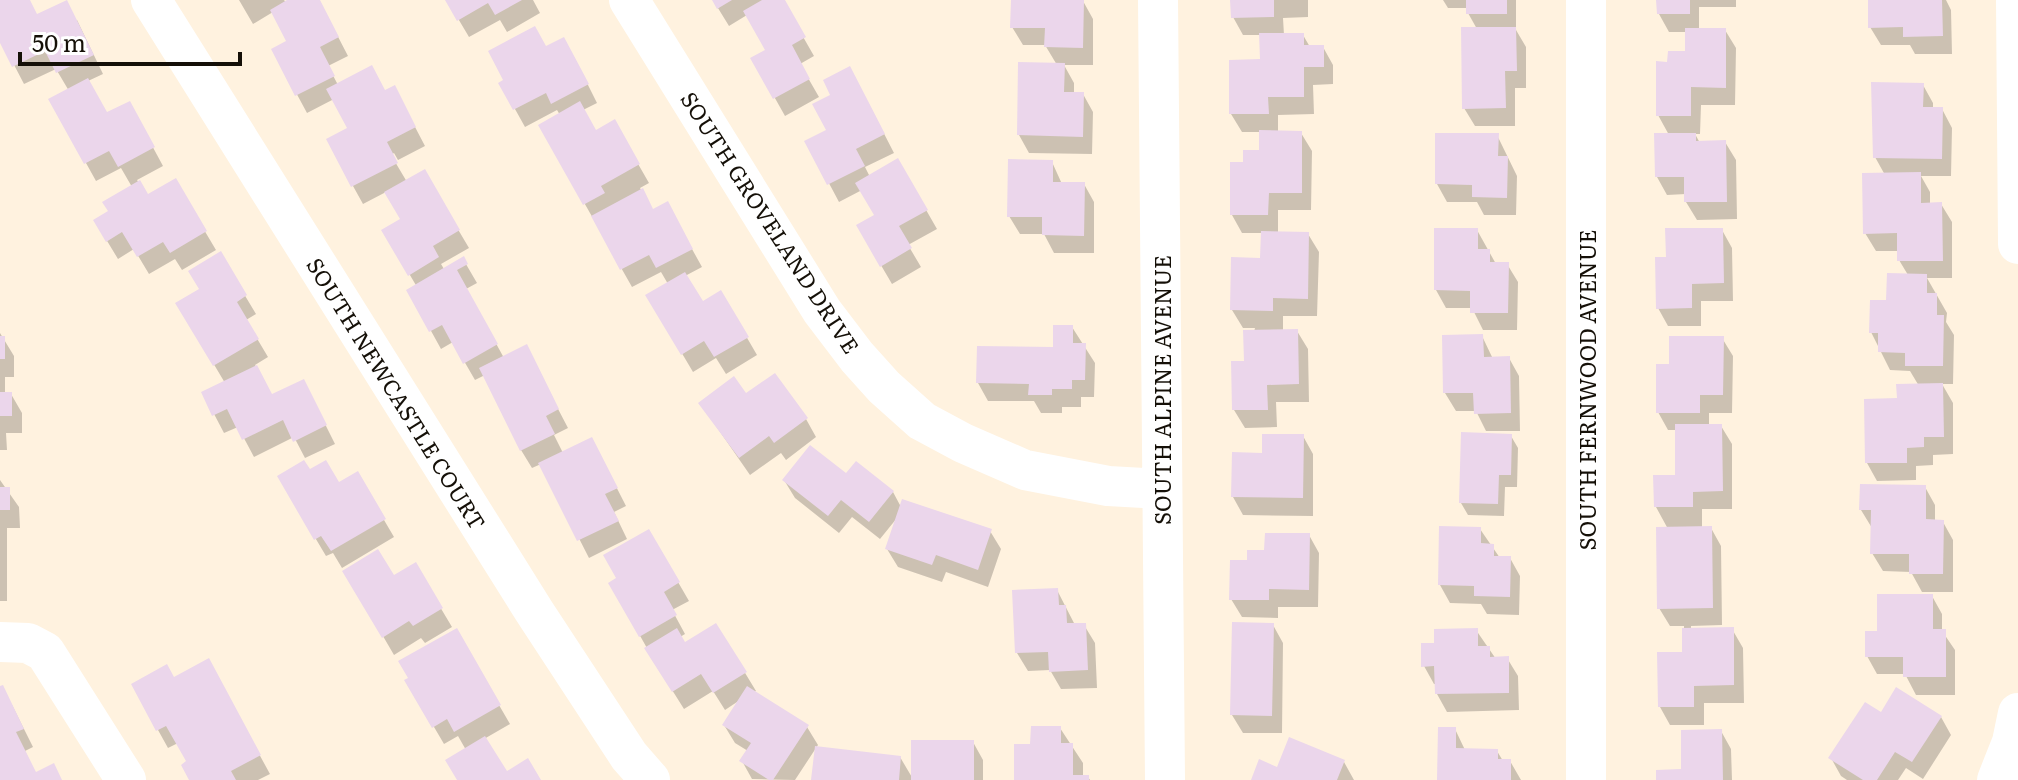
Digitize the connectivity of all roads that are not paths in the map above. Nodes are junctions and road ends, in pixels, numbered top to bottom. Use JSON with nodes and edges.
{"nodes":[{"id":1,"x":151,"y":0,"type":"edge"},
{"id":2,"x":629,"y":0,"type":"edge"},
{"id":3,"x":1158,"y":0,"type":"edge"},
{"id":4,"x":1586,"y":0,"type":"edge"},
{"id":5,"x":2016,"y":0,"type":"edge"},
{"id":6,"x":2018,"y":244,"type":"edge"},
{"id":7,"x":1162,"y":489,"type":"junction"},
{"id":8,"x":0,"y":642,"type":"edge"},
{"id":9,"x":2018,"y":713,"type":"edge"},
{"id":10,"x":126,"y":780,"type":"edge"},
{"id":11,"x":650,"y":780,"type":"edge"},
{"id":12,"x":1165,"y":780,"type":"edge"},
{"id":13,"x":1586,"y":780,"type":"edge"},
{"id":14,"x":1997,"y":780,"type":"edge"}],
"edges":[{"from":1,"to":11,"type":"street","name":"SOUTH NEWCASTLE COURT"},
{"from":2,"to":7,"type":"street","name":"SOUTH GROVELAND DRIVE"},
{"from":3,"to":7,"type":"street","name":"SOUTH ALPINE AVENUE"},
{"from":4,"to":13,"type":"street","name":"SOUTH FERNWOOD AVENUE"},
{"from":5,"to":6,"type":"street"},
{"from":7,"to":12,"type":"street","name":"SOUTH ALPINE AVENUE"},
{"from":8,"to":10,"type":"street"},
{"from":9,"to":14,"type":"street"}]}
